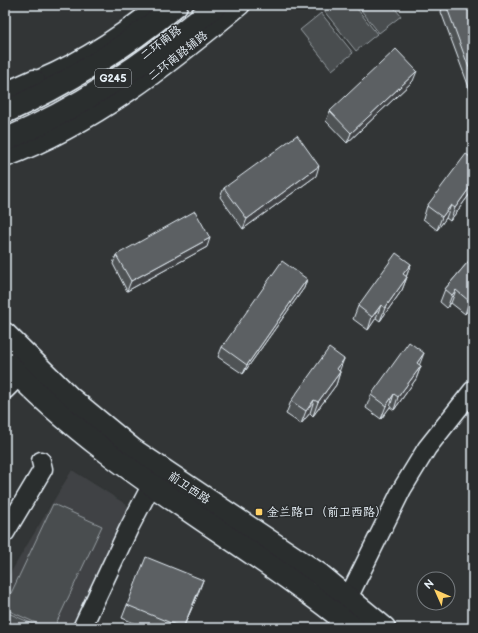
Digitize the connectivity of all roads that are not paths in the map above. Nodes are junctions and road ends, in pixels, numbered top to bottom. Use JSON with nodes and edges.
{"nodes":[{"id":1,"x":179,"y":5,"type":"edge"},
{"id":2,"x":210,"y":5,"type":"edge"},
{"id":3,"x":216,"y":5,"type":"edge"},
{"id":4,"x":241,"y":5,"type":"edge"},
{"id":5,"x":158,"y":15,"type":"edge"},
{"id":6,"x":34,"y":82,"type":"joint"},
{"id":7,"x":5,"y":94,"type":"edge"},
{"id":8,"x":5,"y":112,"type":"edge"},
{"id":9,"x":5,"y":116,"type":"edge"},
{"id":10,"x":5,"y":135,"type":"edge"},
{"id":11,"x":5,"y":140,"type":"edge"},
{"id":12,"x":5,"y":158,"type":"edge"},
{"id":13,"x":5,"y":334,"type":"edge"},
{"id":14,"x":10,"y":375,"type":"edge"},
{"id":15,"x":473,"y":390,"type":"edge"},
{"id":16,"x":41,"y":461,"type":"dead end"},
{"id":17,"x":152,"y":484,"type":"junction"},
{"id":18,"x":5,"y":533,"type":"edge"},
{"id":19,"x":345,"y":618,"type":"edge"},
{"id":20,"x":82,"y":628,"type":"edge"},
{"id":21,"x":384,"y":628,"type":"edge"}],
"edges":[{"from":1,"to":5,"type":"main road","name":"二环南路","number":"G245"},
{"from":1,"to":8,"type":"main road"},
{"from":2,"to":10,"type":"main road","name":"二环南路","number":"G245"},
{"from":3,"to":11,"type":"main road"},
{"from":4,"to":12,"type":"street","name":"二环南路辅路"},
{"from":5,"to":6,"type":"street"},
{"from":5,"to":9,"type":"main road","name":"二环南路","number":"G245"},
{"from":6,"to":7,"type":"main road"},
{"from":13,"to":19,"type":"main road","name":"前卫西路"},
{"from":14,"to":17,"type":"main road","name":"前卫西路"},
{"from":15,"to":19,"type":"street"},
{"from":16,"to":18,"type":"street"},
{"from":17,"to":19,"type":"main road","name":"前卫西路"},
{"from":17,"to":20,"type":"street"},
{"from":19,"to":21,"type":"main road","name":"前卫西路"}]}
